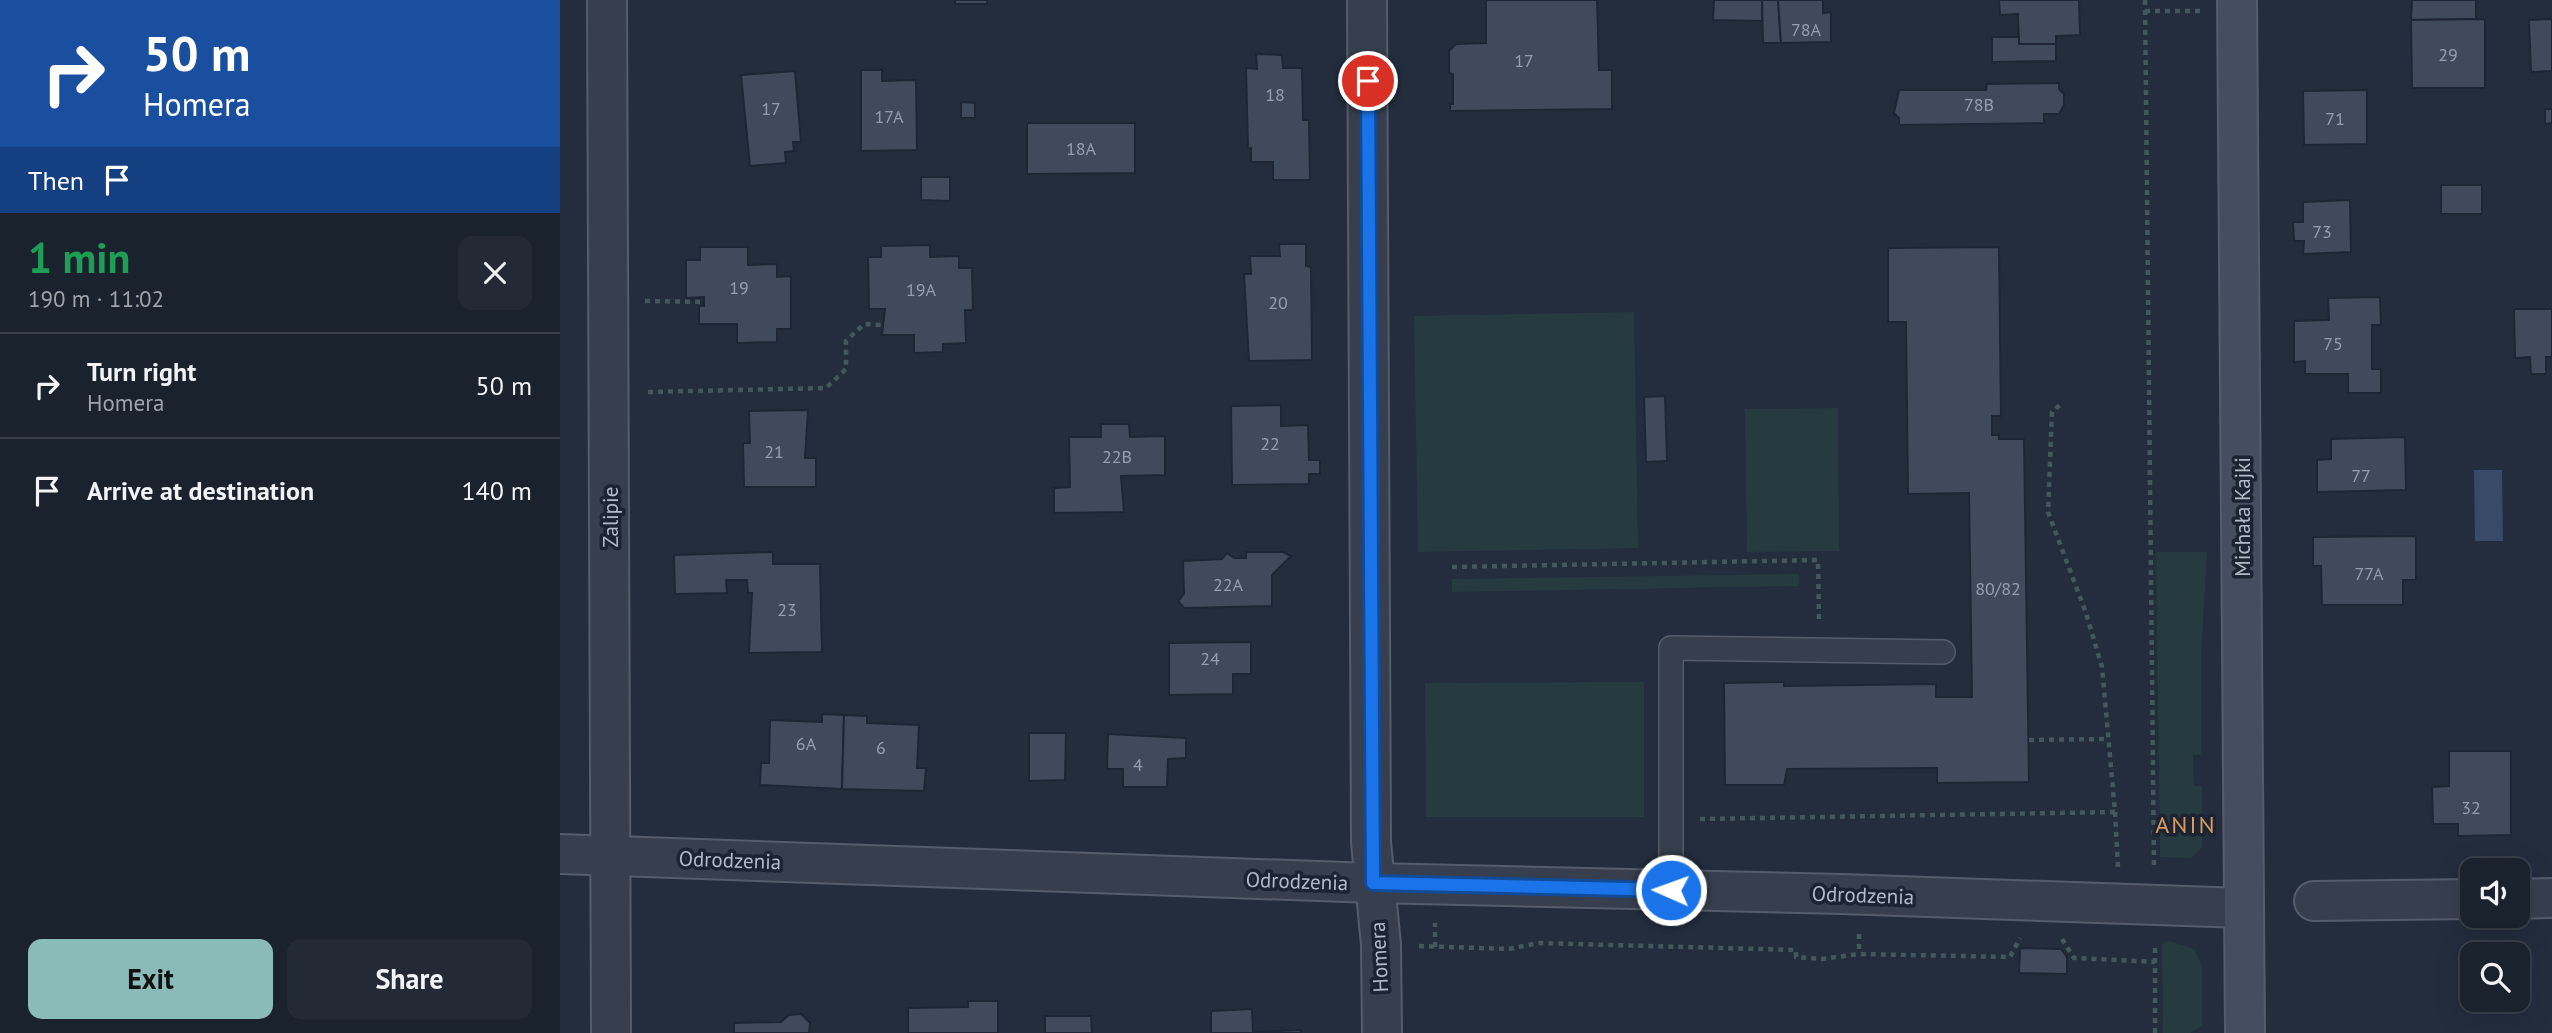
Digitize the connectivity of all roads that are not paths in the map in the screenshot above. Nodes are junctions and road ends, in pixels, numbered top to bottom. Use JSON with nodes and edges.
{"nodes":[{"id":1,"x":607,"y":0,"type":"edge"},
{"id":2,"x":1367,"y":0,"type":"edge"},
{"id":3,"x":2237,"y":0,"type":"edge"},
{"id":4,"x":1943,"y":652,"type":"dead end"},
{"id":5,"x":560,"y":855,"type":"edge"},
{"id":6,"x":609,"y":856,"type":"junction"},
{"id":7,"x":1373,"y":883,"type":"junction"},
{"id":8,"x":1671,"y":890,"type":"junction"},
{"id":9,"x":2552,"y":898,"type":"edge"},
{"id":10,"x":2460,"y":899,"type":"edge"},
{"id":11,"x":2530,"y":899,"type":"edge"},
{"id":12,"x":2314,"y":901,"type":"dead end"},
{"id":13,"x":2243,"y":908,"type":"junction"},
{"id":14,"x":611,"y":1033,"type":"edge"},
{"id":15,"x":1382,"y":1033,"type":"edge"},
{"id":16,"x":2245,"y":1033,"type":"edge"}],
"edges":[{"from":1,"to":6,"type":"street","name":"Zalipie"},
{"from":2,"to":7,"type":"street","name":"Homera"},
{"from":3,"to":13,"type":"street","name":"Michała Kajki"},
{"from":4,"to":8,"type":"lane"},
{"from":5,"to":6,"type":"street","name":"Odrodzenia"},
{"from":6,"to":7,"type":"street","name":"Odrodzenia"},
{"from":6,"to":14,"type":"street","name":"Zalipie"},
{"from":7,"to":8,"type":"street","name":"Odrodzenia"},
{"from":7,"to":15,"type":"street","name":"Homera"},
{"from":8,"to":13,"type":"street","name":"Odrodzenia"},
{"from":9,"to":11,"type":"street"},
{"from":10,"to":12,"type":"street"},
{"from":13,"to":16,"type":"street","name":"Michała Kajki"}]}
